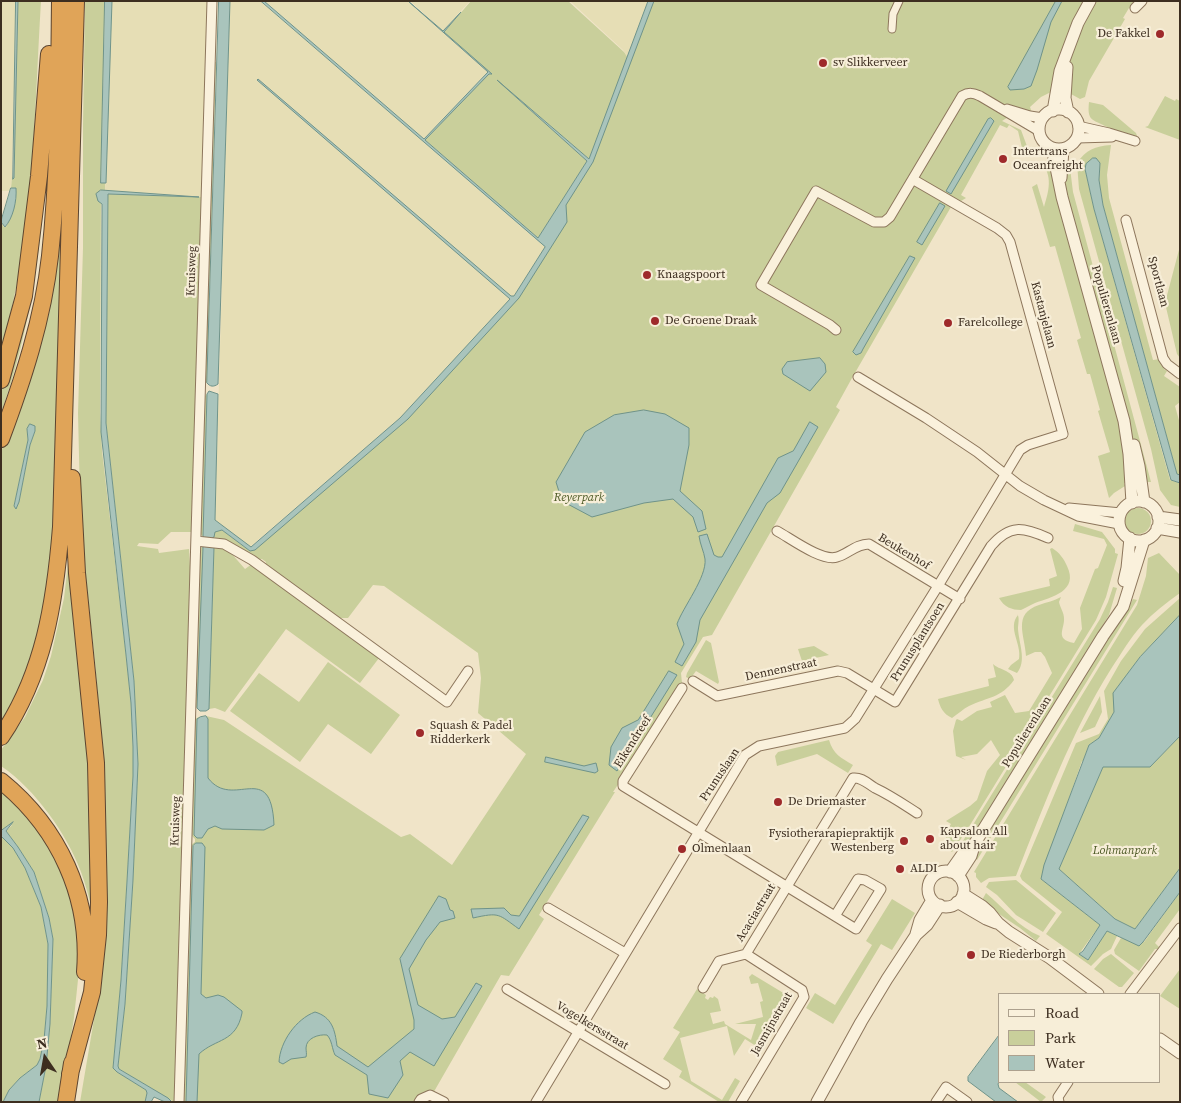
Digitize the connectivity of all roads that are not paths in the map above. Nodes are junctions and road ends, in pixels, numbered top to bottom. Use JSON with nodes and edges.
{"nodes":[{"id":1,"x":59,"y":1,"type":"edge"},
{"id":2,"x":76,"y":1,"type":"edge"},
{"id":3,"x":212,"y":1,"type":"edge"},
{"id":4,"x":898,"y":1,"type":"edge"},
{"id":5,"x":1090,"y":1,"type":"edge"},
{"id":6,"x":1142,"y":1,"type":"edge"},
{"id":7,"x":1135,"y":8,"type":"dead end"},
{"id":8,"x":892,"y":28,"type":"dead end"},
{"id":9,"x":1069,"y":47,"type":"junction"},
{"id":10,"x":1004,"y":109,"type":"junction"},
{"id":11,"x":1068,"y":112,"type":"junction"},
{"id":12,"x":1048,"y":114,"type":"junction"},
{"id":13,"x":1078,"y":126,"type":"junction"},
{"id":14,"x":1039,"y":131,"type":"junction"},
{"id":15,"x":1120,"y":137,"type":"junction"},
{"id":16,"x":1077,"y":138,"type":"junction"},
{"id":17,"x":1134,"y":141,"type":"dead end"},
{"id":18,"x":1058,"y":148,"type":"junction"},
{"id":19,"x":914,"y":180,"type":"junction"},
{"id":20,"x":1126,"y":220,"type":"dead end"},
{"id":21,"x":836,"y":330,"type":"dead end"},
{"id":22,"x":1180,"y":374,"type":"edge"},
{"id":23,"x":858,"y":377,"type":"dead end"},
{"id":24,"x":1,"y":380,"type":"edge"},
{"id":25,"x":1124,"y":420,"type":"junction"},
{"id":26,"x":64,"y":424,"type":"junction"},
{"id":27,"x":1,"y":439,"type":"edge"},
{"id":28,"x":1005,"y":474,"type":"junction"},
{"id":29,"x":1144,"y":502,"type":"junction"},
{"id":30,"x":1132,"y":503,"type":"junction"},
{"id":31,"x":1120,"y":518,"type":"junction"},
{"id":32,"x":1180,"y":520,"type":"edge"},
{"id":33,"x":1158,"y":523,"type":"junction"},
{"id":34,"x":777,"y":531,"type":"dead end"},
{"id":35,"x":1180,"y":532,"type":"edge"},
{"id":36,"x":1048,"y":538,"type":"dead end"},
{"id":37,"x":1130,"y":538,"type":"junction"},
{"id":38,"x":1144,"y":540,"type":"junction"},
{"id":39,"x":204,"y":541,"type":"junction"},
{"id":40,"x":938,"y":586,"type":"junction"},
{"id":41,"x":960,"y":599,"type":"junction"},
{"id":42,"x":1103,"y":636,"type":"junction"},
{"id":43,"x":468,"y":671,"type":"dead end"},
{"id":44,"x":693,"y":681,"type":"dead end"},
{"id":45,"x":682,"y":688,"type":"dead end"},
{"id":46,"x":873,"y":690,"type":"junction"},
{"id":47,"x":1,"y":738,"type":"edge"},
{"id":48,"x":1,"y":781,"type":"edge"},
{"id":49,"x":917,"y":813,"type":"dead end"},
{"id":50,"x":698,"y":833,"type":"junction"},
{"id":51,"x":954,"y":874,"type":"junction"},
{"id":52,"x":786,"y":887,"type":"junction"},
{"id":53,"x":960,"y":898,"type":"junction"},
{"id":54,"x":936,"y":903,"type":"junction"},
{"id":55,"x":548,"y":908,"type":"dead end"},
{"id":56,"x":835,"y":916,"type":"junction"},
{"id":57,"x":1180,"y":928,"type":"edge"},
{"id":58,"x":625,"y":953,"type":"junction"},
{"id":59,"x":746,"y":954,"type":"junction"},
{"id":60,"x":703,"y":988,"type":"dead end"},
{"id":61,"x":507,"y":989,"type":"dead end"},
{"id":62,"x":1097,"y":993,"type":"edge"},
{"id":63,"x":1131,"y":993,"type":"edge"},
{"id":64,"x":577,"y":1032,"type":"junction"},
{"id":65,"x":1161,"y":1040,"type":"edge"},
{"id":66,"x":1180,"y":1053,"type":"edge"},
{"id":67,"x":70,"y":1074,"type":"junction"},
{"id":68,"x":1067,"y":1083,"type":"edge"},
{"id":69,"x":665,"y":1084,"type":"dead end"},
{"id":70,"x":66,"y":1102,"type":"edge"},
{"id":71,"x":179,"y":1102,"type":"edge"},
{"id":72,"x":419,"y":1102,"type":"edge"},
{"id":73,"x":444,"y":1102,"type":"edge"},
{"id":74,"x":536,"y":1102,"type":"edge"},
{"id":75,"x":741,"y":1102,"type":"edge"},
{"id":76,"x":817,"y":1102,"type":"edge"},
{"id":77,"x":936,"y":1102,"type":"edge"},
{"id":78,"x":967,"y":1102,"type":"edge"},
{"id":79,"x":1059,"y":1102,"type":"edge"}],
"edges":[{"from":1,"to":24,"type":"highway"},
{"from":1,"to":27,"type":"highway"},
{"from":2,"to":26,"type":"highway"},
{"from":3,"to":39,"type":"street","name":"Kruisweg"},
{"from":4,"to":8,"type":"street"},
{"from":5,"to":9,"type":"street"},
{"from":6,"to":7,"type":"street"},
{"from":9,"to":11,"type":"street"},
{"from":9,"to":12,"type":"street"},
{"from":10,"to":12,"type":"street"},
{"from":10,"to":14,"type":"street"},
{"from":10,"to":19,"type":"street"},
{"from":11,"to":12,"type":"street"},
{"from":11,"to":13,"type":"street"},
{"from":12,"to":14,"type":"street"},
{"from":13,"to":15,"type":"street"},
{"from":13,"to":16,"type":"street"},
{"from":14,"to":18,"type":"street"},
{"from":15,"to":16,"type":"street"},
{"from":15,"to":17,"type":"street"},
{"from":16,"to":18,"type":"street"},
{"from":18,"to":25,"type":"street","name":"Populierenlaan"},
{"from":19,"to":21,"type":"street"},
{"from":19,"to":28,"type":"street","name":"Kastanjelaan"},
{"from":20,"to":22,"type":"street","name":"Sportlaan"},
{"from":23,"to":28,"type":"street"},
{"from":25,"to":29,"type":"street","name":"Populierenlaan"},
{"from":25,"to":30,"type":"street","name":"Populierenlaan"},
{"from":26,"to":47,"type":"highway"},
{"from":26,"to":67,"type":"highway"},
{"from":28,"to":31,"type":"street"},
{"from":28,"to":40,"type":"street","name":"Prunuslaan"},
{"from":29,"to":30,"type":"street"},
{"from":29,"to":33,"type":"street"},
{"from":30,"to":31,"type":"street"},
{"from":31,"to":37,"type":"street"},
{"from":32,"to":33,"type":"street"},
{"from":33,"to":35,"type":"street"},
{"from":33,"to":38,"type":"street"},
{"from":34,"to":40,"type":"street","name":"Beukenhof"},
{"from":36,"to":41,"type":"street","name":"Prunusplantsoen"},
{"from":37,"to":38,"type":"street"},
{"from":37,"to":42,"type":"street","name":"Populierenlaan"},
{"from":38,"to":42,"type":"street","name":"Populierenlaan"},
{"from":39,"to":43,"type":"street"},
{"from":39,"to":71,"type":"street","name":"Kruisweg"},
{"from":40,"to":41,"type":"street","name":"Prunusplantsoen"},
{"from":40,"to":46,"type":"street","name":"Prunuslaan"},
{"from":41,"to":46,"type":"street","name":"Prunusplantsoen"},
{"from":42,"to":51,"type":"street","name":"Populierenlaan"},
{"from":44,"to":46,"type":"street","name":"Dennenstraat"},
{"from":45,"to":50,"type":"street","name":"Eikendreef"},
{"from":46,"to":50,"type":"street","name":"Prunuslaan"},
{"from":48,"to":67,"type":"highway"},
{"from":49,"to":52,"type":"street","name":"Acaciastraat"},
{"from":50,"to":52,"type":"street"},
{"from":50,"to":58,"type":"street","name":"Prunuslaan"},
{"from":51,"to":53,"type":"street"},
{"from":51,"to":54,"type":"street"},
{"from":52,"to":56,"type":"street"},
{"from":52,"to":59,"type":"street","name":"Acaciastraat"},
{"from":53,"to":54,"type":"street"},
{"from":53,"to":62,"type":"street"},
{"from":54,"to":76,"type":"street"},
{"from":55,"to":58,"type":"street"},
{"from":56,"to":56,"type":"street"},
{"from":57,"to":63,"type":"street"},
{"from":58,"to":64,"type":"street","name":"Prunuslaan"},
{"from":59,"to":60,"type":"street","name":"Acaciastraat"},
{"from":59,"to":75,"type":"street","name":"Jasmijnstraat"},
{"from":61,"to":64,"type":"street","name":"Vogelkersstraat"},
{"from":64,"to":69,"type":"street","name":"Vogelkersstraat"},
{"from":64,"to":74,"type":"street","name":"Prunuslaan"},
{"from":65,"to":66,"type":"street"},
{"from":67,"to":70,"type":"highway"},
{"from":68,"to":79,"type":"street"},
{"from":72,"to":73,"type":"street"},
{"from":77,"to":78,"type":"street"}]}
